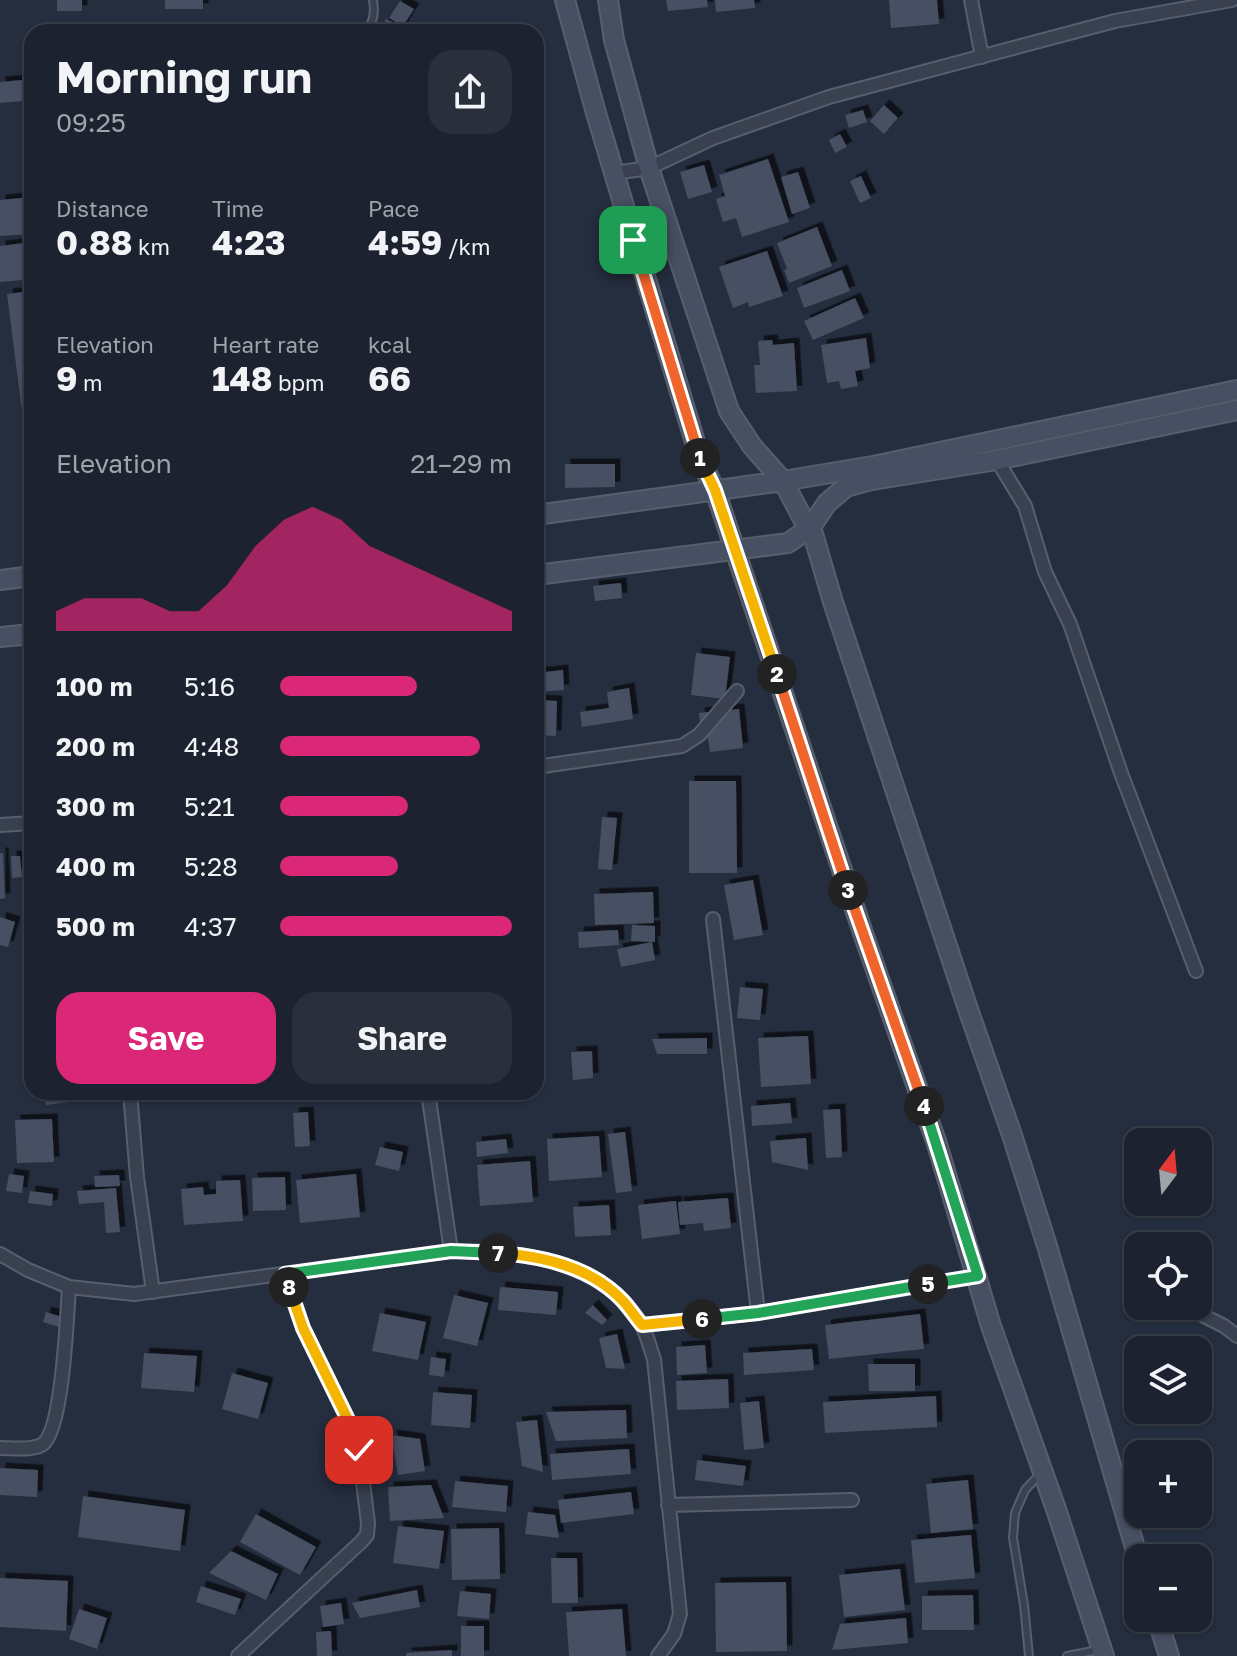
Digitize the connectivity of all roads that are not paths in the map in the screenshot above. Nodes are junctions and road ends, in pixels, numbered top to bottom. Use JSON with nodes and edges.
{"nodes":[{"id":1,"x":373,"y":0,"type":"edge"},
{"id":2,"x":565,"y":0,"type":"edge"},
{"id":3,"x":608,"y":0,"type":"edge"},
{"id":4,"x":971,"y":0,"type":"edge"},
{"id":5,"x":1232,"y":0,"type":"edge"},
{"id":6,"x":371,"y":24,"type":"edge"},
{"id":7,"x":982,"y":57,"type":"junction"},
{"id":8,"x":649,"y":168,"type":"junction"},
{"id":9,"x":614,"y":173,"type":"junction"},
{"id":10,"x":1237,"y":390,"type":"edge"},
{"id":11,"x":1237,"y":410,"type":"edge"},
{"id":12,"x":997,"y":460,"type":"junction"},
{"id":13,"x":783,"y":481,"type":"junction"},
{"id":14,"x":715,"y":490,"type":"junction"},
{"id":15,"x":544,"y":514,"type":"edge"},
{"id":16,"x":811,"y":527,"type":"junction"},
{"id":17,"x":735,"y":551,"type":"junction"},
{"id":18,"x":544,"y":574,"type":"edge"},
{"id":19,"x":24,"y":577,"type":"edge"},
{"id":20,"x":0,"y":580,"type":"edge"},
{"id":21,"x":24,"y":635,"type":"edge"},
{"id":22,"x":0,"y":637,"type":"edge"},
{"id":23,"x":737,"y":691,"type":"dead end"},
{"id":24,"x":544,"y":766,"type":"edge"},
{"id":25,"x":24,"y":824,"type":"edge"},
{"id":26,"x":0,"y":825,"type":"edge"},
{"id":27,"x":713,"y":919,"type":"dead end"},
{"id":28,"x":1196,"y":971,"type":"dead end"},
{"id":29,"x":131,"y":1100,"type":"edge"},
{"id":30,"x":429,"y":1100,"type":"edge"},
{"id":31,"x":451,"y":1251,"type":"junction"},
{"id":32,"x":0,"y":1254,"type":"edge"},
{"id":33,"x":285,"y":1274,"type":"junction"},
{"id":34,"x":978,"y":1276,"type":"junction"},
{"id":35,"x":69,"y":1287,"type":"junction"},
{"id":36,"x":153,"y":1292,"type":"junction"},
{"id":37,"x":758,"y":1313,"type":"junction"},
{"id":38,"x":1212,"y":1320,"type":"edge"},
{"id":39,"x":642,"y":1325,"type":"junction"},
{"id":40,"x":1237,"y":1336,"type":"edge"},
{"id":41,"x":0,"y":1448,"type":"edge"},
{"id":42,"x":1042,"y":1472,"type":"junction"},
{"id":43,"x":852,"y":1500,"type":"dead end"},
{"id":44,"x":668,"y":1505,"type":"junction"},
{"id":45,"x":1134,"y":1544,"type":"edge"},
{"id":46,"x":1161,"y":1632,"type":"edge"},
{"id":47,"x":1103,"y":1652,"type":"edge"},
{"id":48,"x":238,"y":1656,"type":"edge"},
{"id":49,"x":658,"y":1656,"type":"edge"},
{"id":50,"x":1029,"y":1656,"type":"edge"},
{"id":51,"x":1067,"y":1656,"type":"edge"},
{"id":52,"x":1169,"y":1656,"type":"edge"}],
"edges":[{"from":1,"to":6,"type":"lane"},
{"from":2,"to":9,"type":"street"},
{"from":3,"to":8,"type":"street"},
{"from":4,"to":7,"type":"street"},
{"from":5,"to":7,"type":"street"},
{"from":7,"to":8,"type":"street"},
{"from":8,"to":9,"type":"street"},
{"from":8,"to":13,"type":"street"},
{"from":9,"to":14,"type":"street"},
{"from":10,"to":13,"type":"street"},
{"from":11,"to":12,"type":"street"},
{"from":12,"to":16,"type":"street"},
{"from":12,"to":28,"type":"street"},
{"from":13,"to":14,"type":"street"},
{"from":13,"to":16,"type":"street"},
{"from":14,"to":15,"type":"street"},
{"from":14,"to":17,"type":"street"},
{"from":16,"to":17,"type":"street"},
{"from":16,"to":45,"type":"street"},
{"from":17,"to":18,"type":"street"},
{"from":17,"to":34,"type":"street"},
{"from":19,"to":20,"type":"street"},
{"from":21,"to":22,"type":"street"},
{"from":23,"to":24,"type":"street"},
{"from":25,"to":26,"type":"street"},
{"from":27,"to":37,"type":"street"},
{"from":29,"to":36,"type":"street"},
{"from":30,"to":31,"type":"street"},
{"from":31,"to":33,"type":"street"},
{"from":31,"to":39,"type":"street"},
{"from":32,"to":35,"type":"street"},
{"from":33,"to":36,"type":"street"},
{"from":33,"to":48,"type":"street"},
{"from":34,"to":37,"type":"street"},
{"from":34,"to":42,"type":"street"},
{"from":35,"to":36,"type":"street"},
{"from":35,"to":41,"type":"street"},
{"from":37,"to":39,"type":"street"},
{"from":38,"to":40,"type":"street"},
{"from":39,"to":44,"type":"street"},
{"from":42,"to":47,"type":"street"},
{"from":42,"to":50,"type":"lane"},
{"from":43,"to":44,"type":"street"},
{"from":44,"to":49,"type":"street"},
{"from":46,"to":52,"type":"street"},
{"from":47,"to":51,"type":"lane"}]}
